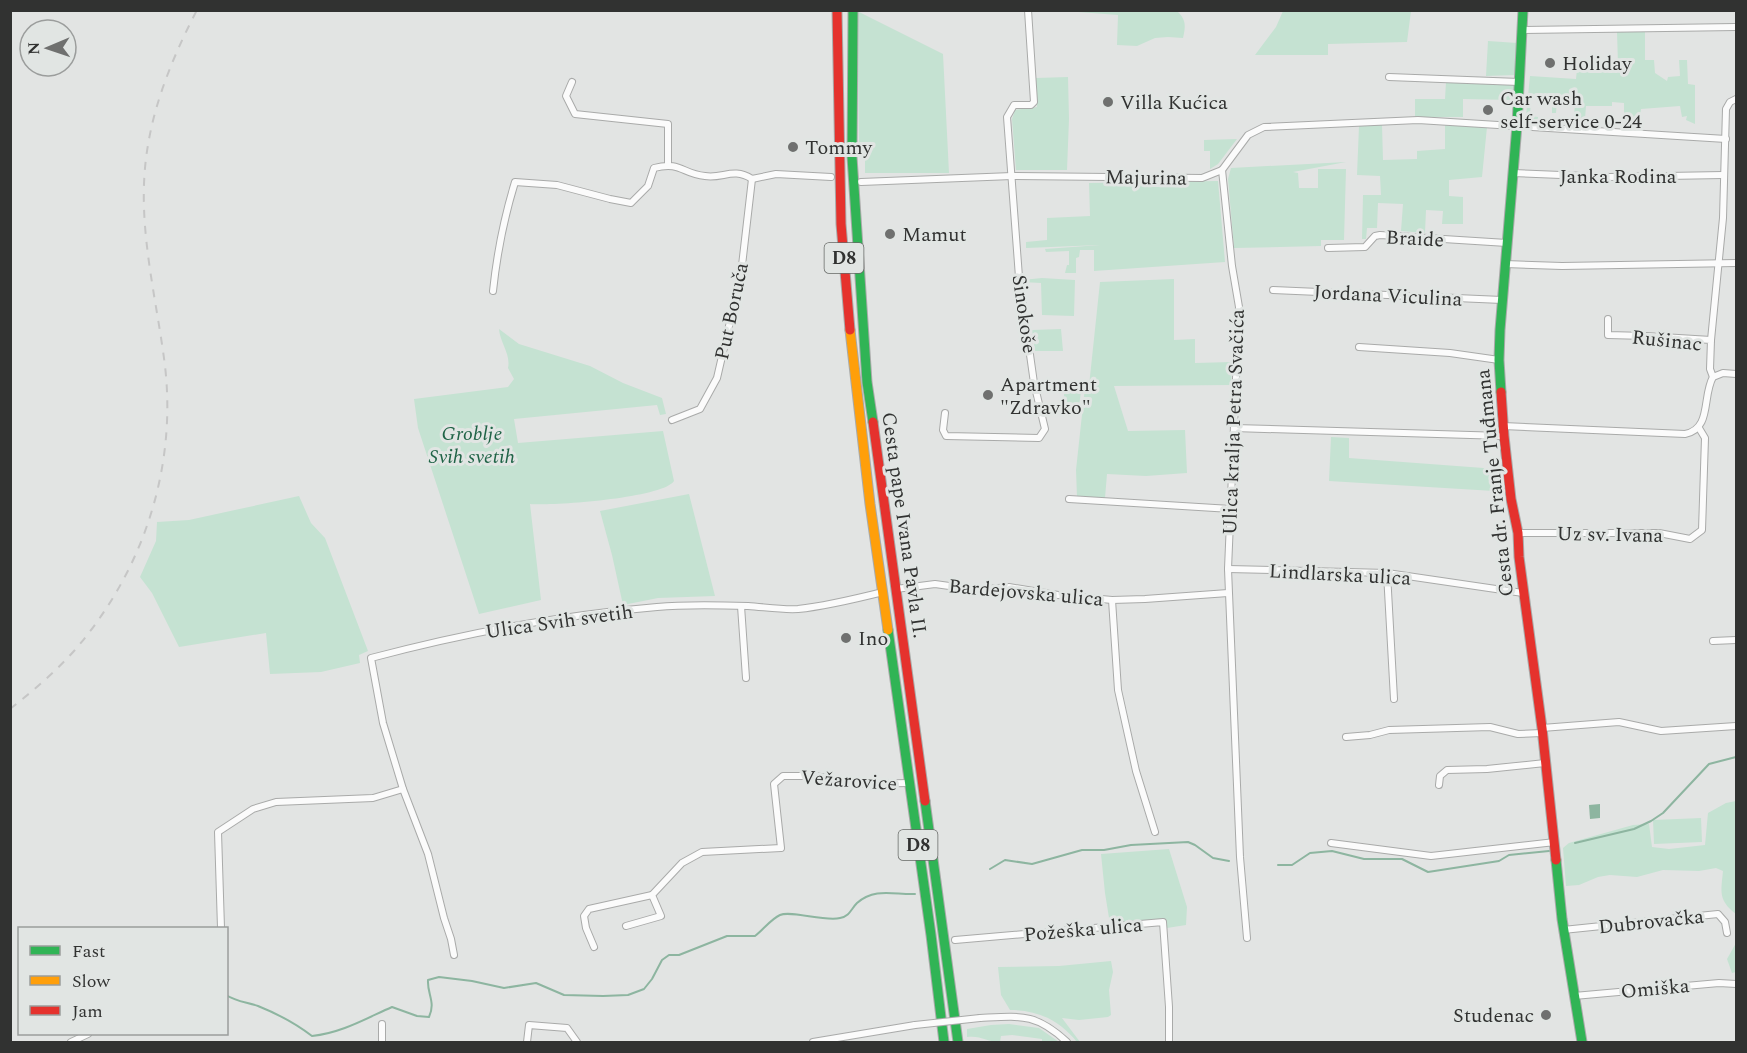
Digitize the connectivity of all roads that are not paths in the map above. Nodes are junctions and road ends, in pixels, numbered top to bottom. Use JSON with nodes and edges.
{"nodes":[{"id":1,"x":837,"y":10,"type":"edge"},
{"id":2,"x":853,"y":10,"type":"edge"},
{"id":3,"x":1028,"y":10,"type":"edge"},
{"id":4,"x":1523,"y":10,"type":"edge"},
{"id":5,"x":1737,"y":27,"type":"edge"},
{"id":6,"x":1522,"y":30,"type":"junction"},
{"id":7,"x":1389,"y":77,"type":"dead end"},
{"id":8,"x":572,"y":82,"type":"dead end"},
{"id":9,"x":1519,"y":82,"type":"junction"},
{"id":10,"x":1737,"y":99,"type":"edge"},
{"id":11,"x":1517,"y":125,"type":"junction"},
{"id":12,"x":1726,"y":139,"type":"junction"},
{"id":13,"x":668,"y":164,"type":"junction"},
{"id":14,"x":1222,"y":170,"type":"junction"},
{"id":15,"x":1513,"y":173,"type":"junction"},
{"id":16,"x":1012,"y":176,"type":"junction"},
{"id":17,"x":1723,"y":176,"type":"junction"},
{"id":18,"x":831,"y":177,"type":"dead end"},
{"id":19,"x":752,"y":179,"type":"junction"},
{"id":20,"x":861,"y":182,"type":"dead end"},
{"id":21,"x":1507,"y":243,"type":"junction"},
{"id":22,"x":1328,"y":248,"type":"dead end"},
{"id":23,"x":1718,"y":263,"type":"junction"},
{"id":24,"x":1737,"y":263,"type":"edge"},
{"id":25,"x":1505,"y":264,"type":"junction"},
{"id":26,"x":1273,"y":290,"type":"dead end"},
{"id":27,"x":493,"y":291,"type":"dead end"},
{"id":28,"x":1502,"y":300,"type":"junction"},
{"id":29,"x":1608,"y":319,"type":"dead end"},
{"id":30,"x":1711,"y":340,"type":"junction"},
{"id":31,"x":1359,"y":347,"type":"dead end"},
{"id":32,"x":1499,"y":360,"type":"junction"},
{"id":33,"x":1737,"y":374,"type":"edge"},
{"id":34,"x":1713,"y":377,"type":"junction"},
{"id":35,"x":945,"y":413,"type":"dead end"},
{"id":36,"x":672,"y":420,"type":"dead end"},
{"id":37,"x":1234,"y":428,"type":"junction"},
{"id":38,"x":1699,"y":428,"type":"junction"},
{"id":39,"x":1504,"y":431,"type":"junction"},
{"id":40,"x":1069,"y":499,"type":"dead end"},
{"id":41,"x":1231,"y":509,"type":"junction"},
{"id":42,"x":1518,"y":533,"type":"junction"},
{"id":43,"x":1228,"y":569,"type":"junction"},
{"id":44,"x":1387,"y":573,"type":"junction"},
{"id":45,"x":896,"y":589,"type":"junction"},
{"id":46,"x":883,"y":591,"type":"junction"},
{"id":47,"x":1228,"y":593,"type":"junction"},
{"id":48,"x":1523,"y":593,"type":"junction"},
{"id":49,"x":1112,"y":600,"type":"junction"},
{"id":50,"x":741,"y":606,"type":"junction"},
{"id":51,"x":1737,"y":640,"type":"edge"},
{"id":52,"x":1713,"y":641,"type":"dead end"},
{"id":53,"x":746,"y":678,"type":"dead end"},
{"id":54,"x":1394,"y":699,"type":"dead end"},
{"id":55,"x":1737,"y":726,"type":"edge"},
{"id":56,"x":1542,"y":731,"type":"junction"},
{"id":57,"x":1346,"y":737,"type":"dead end"},
{"id":58,"x":1545,"y":763,"type":"junction"},
{"id":59,"x":909,"y":783,"type":"junction"},
{"id":60,"x":1439,"y":785,"type":"dead end"},
{"id":61,"x":403,"y":789,"type":"junction"},
{"id":62,"x":1155,"y":831,"type":"dead end"},
{"id":63,"x":1555,"y":842,"type":"junction"},
{"id":64,"x":1331,"y":843,"type":"dead end"},
{"id":65,"x":652,"y":895,"type":"junction"},
{"id":66,"x":626,"y":926,"type":"dead end"},
{"id":67,"x":221,"y":927,"type":"edge"},
{"id":68,"x":1563,"y":930,"type":"junction"},
{"id":69,"x":1727,"y":933,"type":"dead end"},
{"id":70,"x":1247,"y":938,"type":"dead end"},
{"id":71,"x":955,"y":940,"type":"dead end"},
{"id":72,"x":594,"y":947,"type":"dead end"},
{"id":73,"x":454,"y":955,"type":"dead end"},
{"id":74,"x":1737,"y":984,"type":"edge"},
{"id":75,"x":1574,"y":996,"type":"junction"},
{"id":76,"x":382,"y":1024,"type":"dead end"},
{"id":77,"x":86,"y":1035,"type":"edge"},
{"id":78,"x":71,"y":1042,"type":"edge"},
{"id":79,"x":382,"y":1042,"type":"edge"},
{"id":80,"x":527,"y":1042,"type":"edge"},
{"id":81,"x":577,"y":1042,"type":"edge"},
{"id":82,"x":813,"y":1042,"type":"edge"},
{"id":83,"x":944,"y":1042,"type":"edge"},
{"id":84,"x":958,"y":1042,"type":"edge"},
{"id":85,"x":1067,"y":1042,"type":"edge"},
{"id":86,"x":1169,"y":1042,"type":"edge"},
{"id":87,"x":1582,"y":1042,"type":"edge"}],
"edges":[{"from":1,"to":46,"type":"main road","name":"Cesta pape Ivana Pavla II.","number":"D8"},
{"from":2,"to":45,"type":"main road","name":"Cesta pape Ivana Pavla II.","number":"D8"},
{"from":3,"to":16,"type":"street"},
{"from":4,"to":6,"type":"main road","name":"Cesta dr. Franje Tuđmana"},
{"from":5,"to":6,"type":"street"},
{"from":6,"to":9,"type":"main road","name":"Cesta dr. Franje Tuđmana"},
{"from":7,"to":9,"type":"street"},
{"from":8,"to":13,"type":"street"},
{"from":9,"to":11,"type":"main road","name":"Cesta dr. Franje Tuđmana"},
{"from":10,"to":12,"type":"street"},
{"from":11,"to":12,"type":"street"},
{"from":11,"to":14,"type":"street"},
{"from":11,"to":15,"type":"main road","name":"Cesta dr. Franje Tuđmana"},
{"from":12,"to":17,"type":"street"},
{"from":13,"to":19,"type":"street"},
{"from":13,"to":27,"type":"street"},
{"from":14,"to":16,"type":"street","name":"Majurina"},
{"from":14,"to":37,"type":"street","name":"Ulica kralja Petra Svačića"},
{"from":15,"to":17,"type":"street","name":"Janka Rodina"},
{"from":15,"to":21,"type":"main road","name":"Cesta dr. Franje Tuđmana"},
{"from":16,"to":20,"type":"street","name":"Majurina"},
{"from":16,"to":35,"type":"street","name":"Sinokoše"},
{"from":17,"to":23,"type":"street"},
{"from":18,"to":19,"type":"street"},
{"from":19,"to":36,"type":"street","name":"Put Boruča"},
{"from":21,"to":22,"type":"street","name":"Braide"},
{"from":21,"to":25,"type":"main road","name":"Cesta dr. Franje Tuđmana"},
{"from":23,"to":24,"type":"street"},
{"from":23,"to":25,"type":"street"},
{"from":23,"to":30,"type":"street"},
{"from":25,"to":28,"type":"main road","name":"Cesta dr. Franje Tuđmana"},
{"from":26,"to":28,"type":"street","name":"Jordana Viculina"},
{"from":28,"to":32,"type":"main road","name":"Cesta dr. Franje Tuđmana"},
{"from":29,"to":30,"type":"street","name":"Rušinac"},
{"from":30,"to":34,"type":"street","name":"Rušinac"},
{"from":31,"to":32,"type":"street"},
{"from":32,"to":39,"type":"main road","name":"Cesta dr. Franje Tuđmana"},
{"from":33,"to":34,"type":"street"},
{"from":34,"to":38,"type":"street","name":"Uz sv. Ivana"},
{"from":37,"to":39,"type":"street"},
{"from":37,"to":41,"type":"street","name":"Ulica kralja Petra Svačića"},
{"from":38,"to":39,"type":"street"},
{"from":38,"to":42,"type":"street","name":"Uz sv. Ivana"},
{"from":39,"to":42,"type":"main road","name":"Cesta dr. Franje Tuđmana"},
{"from":40,"to":41,"type":"street"},
{"from":41,"to":43,"type":"street","name":"Ulica kralja Petra Svačića"},
{"from":42,"to":48,"type":"main road","name":"Cesta dr. Franje Tuđmana"},
{"from":43,"to":44,"type":"street","name":"Lindlarska ulica"},
{"from":43,"to":47,"type":"street","name":"Ulica kralja Petra Svačića"},
{"from":44,"to":48,"type":"street","name":"Lindlarska ulica"},
{"from":44,"to":54,"type":"street"},
{"from":45,"to":49,"type":"street","name":"Bardejovska ulica"},
{"from":45,"to":84,"type":"main road","name":"Cesta pape Ivana Pavla II.","number":"D8"},
{"from":46,"to":50,"type":"street","name":"Ulica Svih svetih"},
{"from":46,"to":59,"type":"main road","name":"Cesta pape Ivana Pavla II.","number":"D8"},
{"from":47,"to":49,"type":"street","name":"Bardejovska ulica"},
{"from":47,"to":70,"type":"street"},
{"from":48,"to":56,"type":"main road","name":"Cesta dr. Franje Tuđmana"},
{"from":49,"to":62,"type":"street"},
{"from":50,"to":53,"type":"street"},
{"from":50,"to":61,"type":"street","name":"Ulica Svih svetih"},
{"from":51,"to":52,"type":"street"},
{"from":55,"to":56,"type":"street"},
{"from":56,"to":57,"type":"street"},
{"from":56,"to":58,"type":"main road","name":"Cesta dr. Franje Tuđmana"},
{"from":58,"to":60,"type":"street"},
{"from":58,"to":63,"type":"main road","name":"Cesta dr. Franje Tuđmana"},
{"from":59,"to":65,"type":"street","name":"Vežarovice"},
{"from":59,"to":83,"type":"main road","name":"Cesta pape Ivana Pavla II.","number":"D8"},
{"from":61,"to":67,"type":"street"},
{"from":61,"to":73,"type":"street","name":"Ulica Svih svetih"},
{"from":63,"to":64,"type":"street"},
{"from":63,"to":68,"type":"main road","name":"Cesta dr. Franje Tuđmana"},
{"from":65,"to":66,"type":"street"},
{"from":65,"to":72,"type":"street"},
{"from":68,"to":69,"type":"street","name":"Dubrovačka"},
{"from":68,"to":75,"type":"main road","name":"Cesta dr. Franje Tuđmana"},
{"from":71,"to":86,"type":"street","name":"Požeška ulica"},
{"from":74,"to":75,"type":"street","name":"Omiška"},
{"from":75,"to":87,"type":"main road","name":"Cesta dr. Franje Tuđmana"},
{"from":76,"to":79,"type":"street"},
{"from":77,"to":78,"type":"street"},
{"from":80,"to":81,"type":"street"},
{"from":82,"to":85,"type":"street","bridge":true}]}
